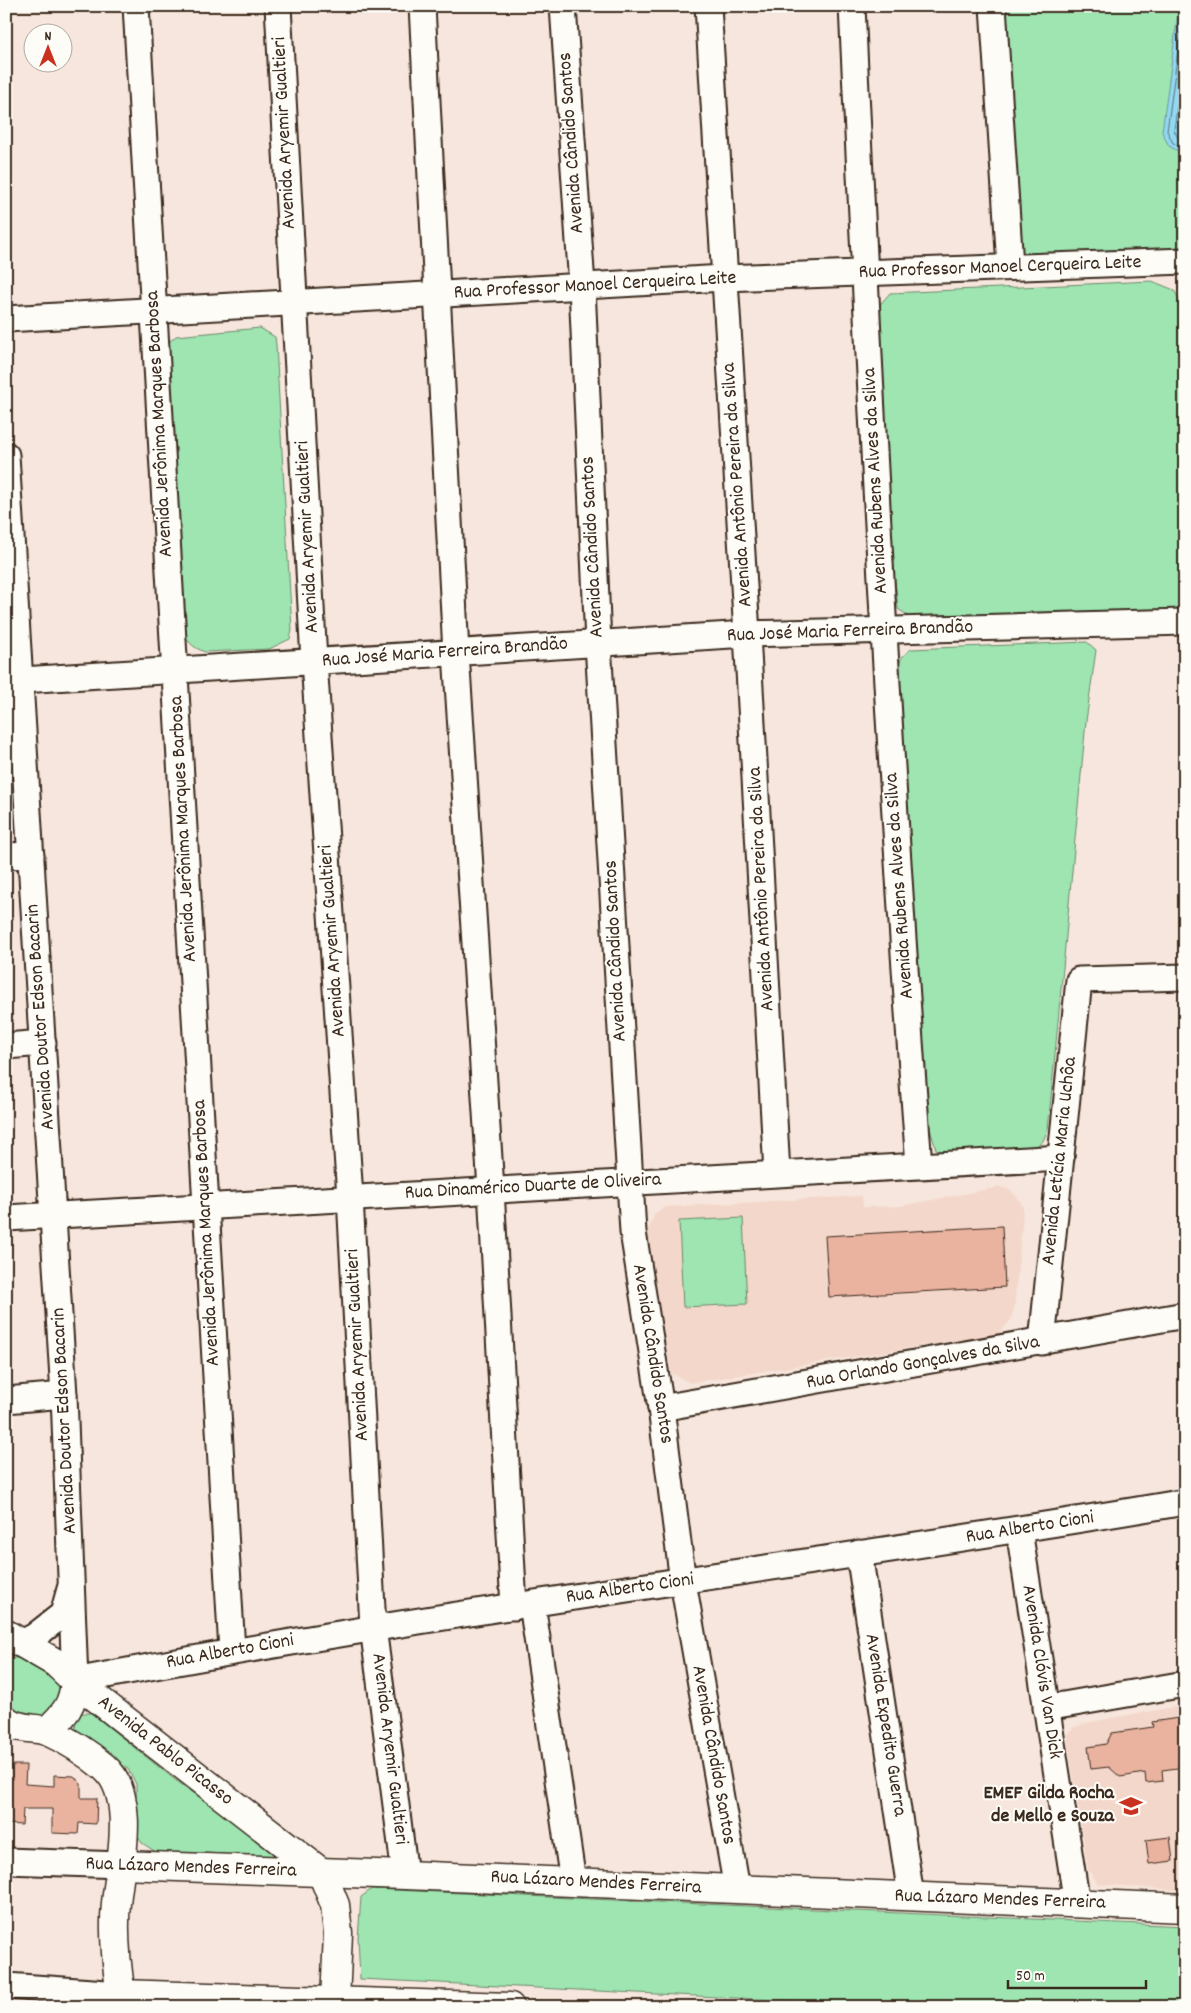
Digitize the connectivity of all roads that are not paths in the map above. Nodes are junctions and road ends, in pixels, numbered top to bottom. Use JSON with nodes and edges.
{"nodes":[{"id":1,"x":136,"y":6,"type":"edge"},
{"id":2,"x":278,"y":6,"type":"edge"},
{"id":3,"x":422,"y":6,"type":"edge"},
{"id":4,"x":563,"y":6,"type":"edge"},
{"id":5,"x":708,"y":6,"type":"edge"},
{"id":6,"x":852,"y":6,"type":"edge"},
{"id":7,"x":993,"y":6,"type":"edge"},
{"id":8,"x":1185,"y":261,"type":"edge"},
{"id":9,"x":1010,"y":266,"type":"junction"},
{"id":10,"x":864,"y":273,"type":"junction"},
{"id":11,"x":724,"y":278,"type":"junction"},
{"id":12,"x":582,"y":286,"type":"junction"},
{"id":13,"x":438,"y":294,"type":"junction"},
{"id":14,"x":296,"y":302,"type":"junction"},
{"id":15,"x":154,"y":311,"type":"junction"},
{"id":16,"x":6,"y":319,"type":"edge"},
{"id":17,"x":6,"y":454,"type":"edge"},
{"id":18,"x":8,"y":503,"type":"edge"},
{"id":19,"x":1185,"y":622,"type":"edge"},
{"id":20,"x":885,"y":631,"type":"junction"},
{"id":21,"x":747,"y":634,"type":"junction"},
{"id":22,"x":598,"y":643,"type":"junction"},
{"id":23,"x":456,"y":652,"type":"junction"},
{"id":24,"x":314,"y":661,"type":"junction"},
{"id":25,"x":175,"y":670,"type":"junction"},
{"id":26,"x":13,"y":681,"type":"edge"},
{"id":27,"x":31,"y":855,"type":"junction"},
{"id":28,"x":6,"y":856,"type":"edge"},
{"id":29,"x":1185,"y":977,"type":"edge"},
{"id":30,"x":43,"y":1043,"type":"junction"},
{"id":31,"x":6,"y":1046,"type":"edge"},
{"id":32,"x":1061,"y":1158,"type":"junction"},
{"id":33,"x":919,"y":1165,"type":"junction"},
{"id":34,"x":777,"y":1173,"type":"junction"},
{"id":35,"x":630,"y":1182,"type":"junction"},
{"id":36,"x":491,"y":1190,"type":"junction"},
{"id":37,"x":350,"y":1197,"type":"junction"},
{"id":38,"x":206,"y":1206,"type":"junction"},
{"id":39,"x":53,"y":1214,"type":"junction"},
{"id":40,"x":6,"y":1218,"type":"edge"},
{"id":41,"x":1185,"y":1315,"type":"edge"},
{"id":42,"x":1042,"y":1342,"type":"junction"},
{"id":43,"x":64,"y":1396,"type":"junction"},
{"id":44,"x":6,"y":1400,"type":"edge"},
{"id":45,"x":661,"y":1408,"type":"junction"},
{"id":46,"x":1185,"y":1502,"type":"edge"},
{"id":47,"x":1019,"y":1530,"type":"junction"},
{"id":48,"x":859,"y":1553,"type":"junction"},
{"id":49,"x":72,"y":1579,"type":"junction"},
{"id":50,"x":683,"y":1582,"type":"junction"},
{"id":51,"x":523,"y":1605,"type":"junction"},
{"id":52,"x":373,"y":1627,"type":"junction"},
{"id":53,"x":11,"y":1642,"type":"edge"},
{"id":54,"x":232,"y":1651,"type":"junction"},
{"id":55,"x":75,"y":1681,"type":"junction"},
{"id":56,"x":1185,"y":1684,"type":"edge"},
{"id":57,"x":1046,"y":1708,"type":"junction"},
{"id":58,"x":6,"y":1720,"type":"edge"},
{"id":59,"x":47,"y":1731,"type":"junction"},
{"id":60,"x":6,"y":1861,"type":"edge"},
{"id":61,"x":122,"y":1865,"type":"junction"},
{"id":62,"x":322,"y":1873,"type":"junction"},
{"id":63,"x":406,"y":1874,"type":"junction"},
{"id":64,"x":573,"y":1882,"type":"junction"},
{"id":65,"x":737,"y":1889,"type":"junction"},
{"id":66,"x":910,"y":1896,"type":"junction"},
{"id":67,"x":1077,"y":1904,"type":"junction"},
{"id":68,"x":1185,"y":1908,"type":"edge"},
{"id":69,"x":6,"y":1986,"type":"edge"},
{"id":70,"x":121,"y":2000,"type":"edge"},
{"id":71,"x":335,"y":2004,"type":"edge"},
{"id":72,"x":510,"y":2007,"type":"edge"}],
"edges":[{"from":1,"to":15,"type":"street","name":"Avenida Jerônima Marques Barbosa"},
{"from":2,"to":14,"type":"street","name":"Avenida Aryemir Gualtieri"},
{"from":3,"to":13,"type":"street"},
{"from":4,"to":12,"type":"street","name":"Avenida Cândido Santos"},
{"from":5,"to":11,"type":"street","name":"Avenida Antônio Pereira da Silva"},
{"from":6,"to":10,"type":"street","name":"Avenida Rubens Alves da Silva"},
{"from":7,"to":9,"type":"street"},
{"from":8,"to":9,"type":"street","name":"Rua Professor Manoel Cerqueira Leite"},
{"from":9,"to":10,"type":"street","name":"Rua Professor Manoel Cerqueira Leite"},
{"from":10,"to":11,"type":"street","name":"Rua Professor Manoel Cerqueira Leite"},
{"from":10,"to":20,"type":"street","name":"Avenida Rubens Alves da Silva"},
{"from":11,"to":12,"type":"street","name":"Rua Professor Manoel Cerqueira Leite"},
{"from":11,"to":21,"type":"street","name":"Avenida Antônio Pereira da Silva"},
{"from":12,"to":13,"type":"street","name":"Rua Professor Manoel Cerqueira Leite"},
{"from":12,"to":22,"type":"street","name":"Avenida Cândido Santos"},
{"from":13,"to":14,"type":"street","name":"Rua Professor Manoel Cerqueira Leite"},
{"from":13,"to":23,"type":"street"},
{"from":14,"to":15,"type":"street","name":"Rua Professor Manoel Cerqueira Leite"},
{"from":14,"to":24,"type":"street","name":"Avenida Aryemir Gualtieri"},
{"from":15,"to":16,"type":"street","name":"Rua Professor Manoel Cerqueira Leite"},
{"from":15,"to":25,"type":"street","name":"Avenida Jerônima Marques Barbosa"},
{"from":17,"to":18,"type":"street","name":"Avenida Doutor Edson Bacarin"},
{"from":18,"to":26,"type":"street","name":"Avenida Doutor Edson Bacarin"},
{"from":19,"to":20,"type":"street","name":"Rua José Maria Ferreira Brandão"},
{"from":20,"to":21,"type":"street","name":"Rua José Maria Ferreira Brandão"},
{"from":20,"to":33,"type":"street","name":"Avenida Rubens Alves da Silva"},
{"from":21,"to":22,"type":"street","name":"Rua José Maria Ferreira Brandão"},
{"from":21,"to":34,"type":"street","name":"Avenida Antônio Pereira da Silva"},
{"from":22,"to":23,"type":"street","name":"Rua José Maria Ferreira Brandão"},
{"from":22,"to":35,"type":"street","name":"Avenida Cândido Santos"},
{"from":23,"to":24,"type":"street","name":"Rua José Maria Ferreira Brandão"},
{"from":23,"to":36,"type":"street"},
{"from":24,"to":25,"type":"street","name":"Rua José Maria Ferreira Brandão"},
{"from":24,"to":37,"type":"street","name":"Avenida Aryemir Gualtieri"},
{"from":25,"to":26,"type":"street","name":"Rua José Maria Ferreira Brandão"},
{"from":25,"to":38,"type":"street","name":"Avenida Jerônima Marques Barbosa"},
{"from":26,"to":27,"type":"street","name":"Avenida Doutor Edson Bacarin"},
{"from":27,"to":28,"type":"street"},
{"from":27,"to":30,"type":"street","name":"Avenida Doutor Edson Bacarin"},
{"from":29,"to":32,"type":"street","name":"Avenida Letícia Maria Uchôa"},
{"from":30,"to":31,"type":"street"},
{"from":30,"to":39,"type":"street","name":"Avenida Doutor Edson Bacarin"},
{"from":32,"to":33,"type":"street","name":"Rua Dinamérico Duarte de Oliveira"},
{"from":32,"to":42,"type":"street","name":"Avenida Letícia Maria Uchôa"},
{"from":33,"to":34,"type":"street","name":"Rua Dinamérico Duarte de Oliveira"},
{"from":34,"to":35,"type":"street","name":"Rua Dinamérico Duarte de Oliveira"},
{"from":35,"to":36,"type":"street","name":"Rua Dinamérico Duarte de Oliveira"},
{"from":35,"to":45,"type":"street","name":"Avenida Cândido Santos"},
{"from":36,"to":37,"type":"street","name":"Rua Dinamérico Duarte de Oliveira"},
{"from":36,"to":51,"type":"street"},
{"from":37,"to":38,"type":"street","name":"Rua Dinamérico Duarte de Oliveira"},
{"from":37,"to":52,"type":"street","name":"Avenida Aryemir Gualtieri"},
{"from":38,"to":39,"type":"street","name":"Rua Dinamérico Duarte de Oliveira"},
{"from":38,"to":54,"type":"street","name":"Avenida Jerônima Marques Barbosa"},
{"from":39,"to":40,"type":"street","name":"Rua Dinamérico Duarte de Oliveira"},
{"from":39,"to":43,"type":"street","name":"Avenida Doutor Edson Bacarin"},
{"from":41,"to":42,"type":"street","name":"Rua Orlando Gonçalves da Silva"},
{"from":42,"to":45,"type":"street","name":"Rua Orlando Gonçalves da Silva"},
{"from":43,"to":44,"type":"street"},
{"from":43,"to":49,"type":"street","name":"Avenida Doutor Edson Bacarin"},
{"from":45,"to":50,"type":"street","name":"Avenida Cândido Santos"},
{"from":46,"to":47,"type":"street","name":"Rua Alberto Cioni"},
{"from":47,"to":48,"type":"street","name":"Rua Alberto Cioni"},
{"from":47,"to":57,"type":"street","name":"Avenida Clóvis Van Dick"},
{"from":48,"to":50,"type":"street","name":"Rua Alberto Cioni"},
{"from":48,"to":66,"type":"street","name":"Avenida Expedito Guerra"},
{"from":49,"to":53,"type":"street","name":"Avenida Doutor Edson Bacarin"},
{"from":49,"to":55,"type":"street","name":"Avenida Doutor Edson Bacarin"},
{"from":50,"to":51,"type":"street","name":"Rua Alberto Cioni"},
{"from":50,"to":65,"type":"street","name":"Avenida Cândido Santos"},
{"from":51,"to":52,"type":"street","name":"Rua Alberto Cioni"},
{"from":51,"to":64,"type":"street"},
{"from":52,"to":54,"type":"street","name":"Rua Alberto Cioni"},
{"from":52,"to":63,"type":"street","name":"Avenida Aryemir Gualtieri"},
{"from":53,"to":55,"type":"main road","name":"Avenida Pablo Picasso"},
{"from":54,"to":55,"type":"street","name":"Rua Alberto Cioni"},
{"from":55,"to":59,"type":"main road"},
{"from":55,"to":62,"type":"main road","name":"Avenida Pablo Picasso"},
{"from":56,"to":57,"type":"street"},
{"from":57,"to":67,"type":"street","name":"Avenida Clóvis Van Dick"},
{"from":58,"to":59,"type":"main road"},
{"from":59,"to":61,"type":"main road"},
{"from":60,"to":61,"type":"street","name":"Rua Lázaro Mendes Ferreira"},
{"from":61,"to":62,"type":"main road","name":"Rua Lázaro Mendes Ferreira"},
{"from":61,"to":70,"type":"main road"},
{"from":62,"to":63,"type":"main road","name":"Rua Lázaro Mendes Ferreira"},
{"from":62,"to":71,"type":"main road"},
{"from":63,"to":64,"type":"main road","name":"Rua Lázaro Mendes Ferreira"},
{"from":64,"to":65,"type":"main road","name":"Rua Lázaro Mendes Ferreira"},
{"from":65,"to":66,"type":"main road","name":"Rua Lázaro Mendes Ferreira"},
{"from":66,"to":67,"type":"main road","name":"Rua Lázaro Mendes Ferreira"},
{"from":67,"to":68,"type":"main road","name":"Rua Lázaro Mendes Ferreira"},
{"from":69,"to":70,"type":"street"},
{"from":70,"to":71,"type":"main road"},
{"from":71,"to":72,"type":"main road"}]}
